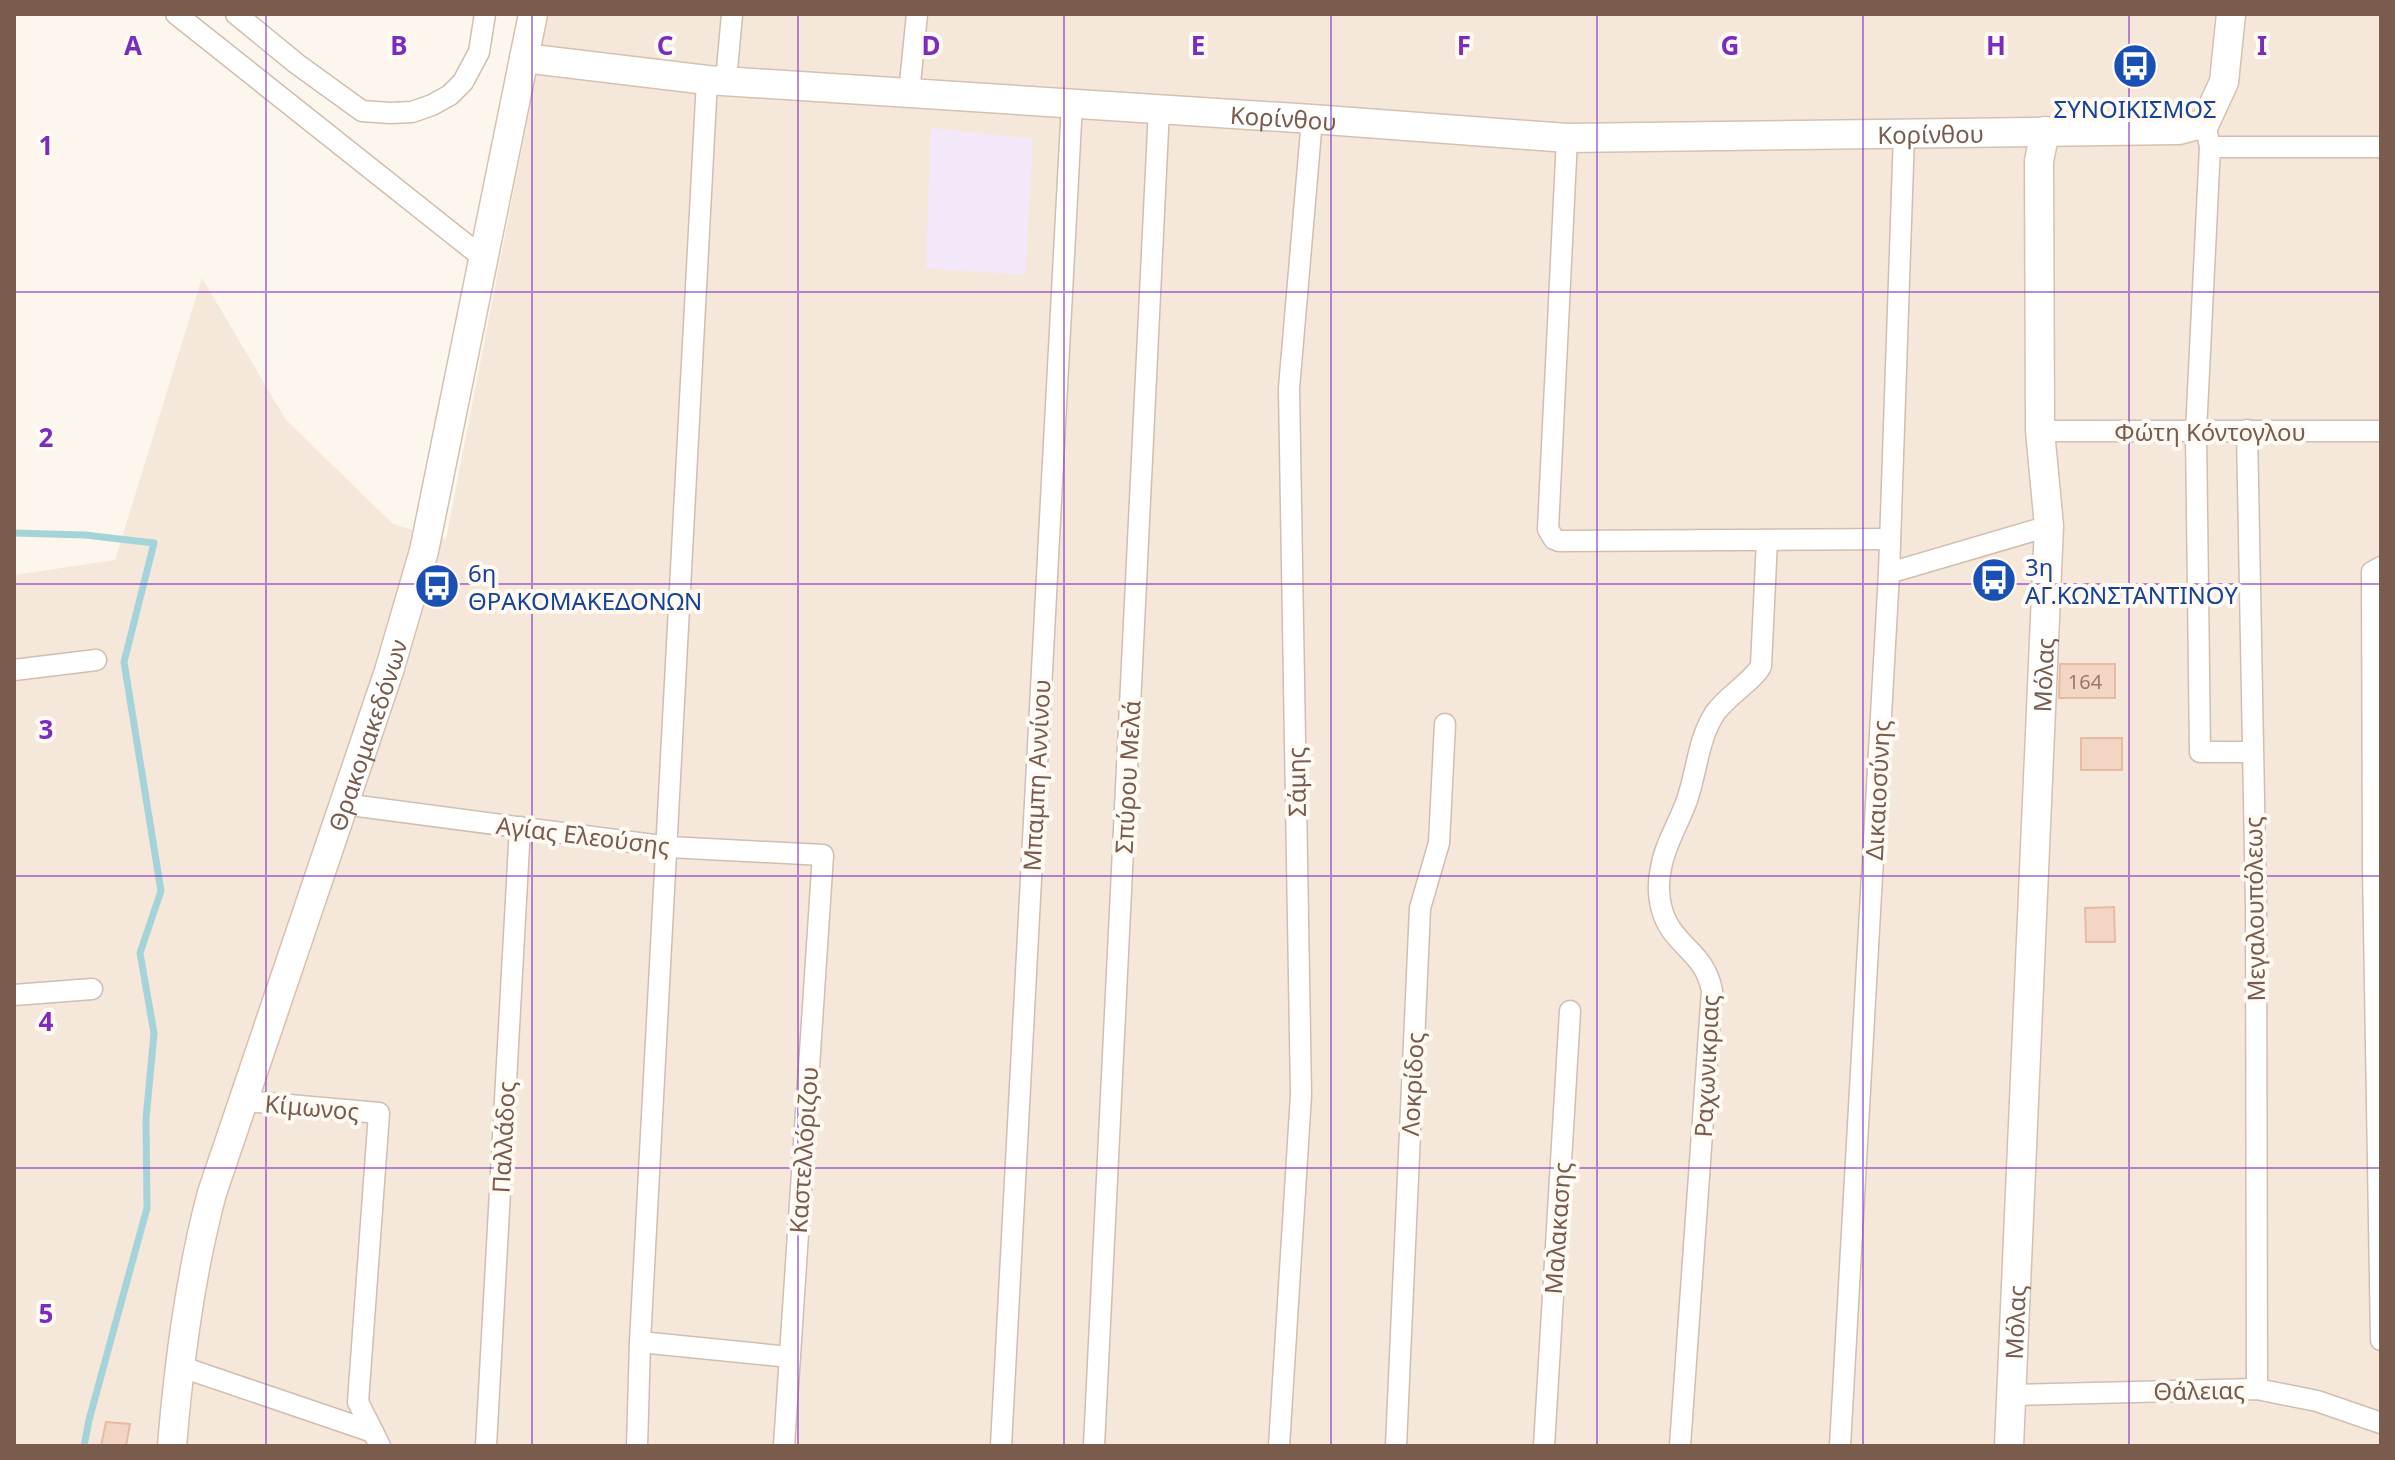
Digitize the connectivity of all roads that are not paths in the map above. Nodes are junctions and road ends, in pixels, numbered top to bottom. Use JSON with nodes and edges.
{"nodes":[{"id":1,"x":176,"y":14,"type":"edge"},
{"id":2,"x":236,"y":14,"type":"edge"},
{"id":3,"x":485,"y":14,"type":"edge"},
{"id":4,"x":533,"y":14,"type":"edge"},
{"id":5,"x":732,"y":14,"type":"edge"},
{"id":6,"x":917,"y":14,"type":"edge"},
{"id":7,"x":2231,"y":14,"type":"edge"},
{"id":8,"x":524,"y":58,"type":"junction"},
{"id":9,"x":717,"y":81,"type":"junction"},
{"id":10,"x":909,"y":93,"type":"junction"},
{"id":11,"x":1072,"y":103,"type":"junction"},
{"id":12,"x":1159,"y":109,"type":"junction"},
{"id":13,"x":1312,"y":119,"type":"junction"},
{"id":14,"x":2045,"y":131,"type":"junction"},
{"id":15,"x":1904,"y":134,"type":"junction"},
{"id":16,"x":2207,"y":135,"type":"junction"},
{"id":17,"x":1567,"y":138,"type":"junction"},
{"id":18,"x":2381,"y":147,"type":"edge"},
{"id":19,"x":482,"y":257,"type":"junction"},
{"id":20,"x":2247,"y":430,"type":"junction"},
{"id":21,"x":2040,"y":431,"type":"junction"},
{"id":22,"x":2381,"y":431,"type":"edge"},
{"id":23,"x":2196,"y":432,"type":"junction"},
{"id":24,"x":2049,"y":526,"type":"junction"},
{"id":25,"x":1890,"y":539,"type":"junction"},
{"id":26,"x":1767,"y":540,"type":"junction"},
{"id":27,"x":2381,"y":567,"type":"edge"},
{"id":28,"x":1889,"y":573,"type":"junction"},
{"id":29,"x":96,"y":660,"type":"dead end"},
{"id":30,"x":14,"y":670,"type":"edge"},
{"id":31,"x":1445,"y":724,"type":"dead end"},
{"id":32,"x":2252,"y":752,"type":"junction"},
{"id":33,"x":343,"y":804,"type":"junction"},
{"id":34,"x":520,"y":827,"type":"junction"},
{"id":35,"x":669,"y":847,"type":"junction"},
{"id":36,"x":823,"y":855,"type":"joint"},
{"id":37,"x":2377,"y":867,"type":"edge"},
{"id":38,"x":92,"y":989,"type":"dead end"},
{"id":39,"x":14,"y":995,"type":"edge"},
{"id":40,"x":1570,"y":1011,"type":"dead end"},
{"id":41,"x":245,"y":1101,"type":"junction"},
{"id":42,"x":2380,"y":1211,"type":"edge"},
{"id":43,"x":2381,"y":1340,"type":"edge"},
{"id":44,"x":640,"y":1342,"type":"junction"},
{"id":45,"x":790,"y":1357,"type":"junction"},
{"id":46,"x":179,"y":1366,"type":"junction"},
{"id":47,"x":2257,"y":1389,"type":"junction"},
{"id":48,"x":2011,"y":1395,"type":"junction"},
{"id":49,"x":2381,"y":1423,"type":"edge"},
{"id":50,"x":376,"y":1439,"type":"edge"},
{"id":51,"x":172,"y":1446,"type":"edge"},
{"id":52,"x":486,"y":1446,"type":"edge"},
{"id":53,"x":637,"y":1446,"type":"edge"},
{"id":54,"x":784,"y":1446,"type":"edge"},
{"id":55,"x":1001,"y":1446,"type":"edge"},
{"id":56,"x":1094,"y":1446,"type":"edge"},
{"id":57,"x":1279,"y":1446,"type":"edge"},
{"id":58,"x":1396,"y":1446,"type":"edge"},
{"id":59,"x":1544,"y":1446,"type":"edge"},
{"id":60,"x":1680,"y":1446,"type":"edge"},
{"id":61,"x":1840,"y":1446,"type":"edge"},
{"id":62,"x":2009,"y":1446,"type":"edge"}],
"edges":[{"from":1,"to":19,"type":"street"},
{"from":2,"to":3,"type":"street"},
{"from":4,"to":8,"type":"street","name":"Θρακομακεδόνων"},
{"from":5,"to":9,"type":"street"},
{"from":6,"to":10,"type":"street"},
{"from":7,"to":16,"type":"street"},
{"from":8,"to":9,"type":"street","name":"Κορίνθου"},
{"from":8,"to":19,"type":"street","name":"Θρακομακεδόνων"},
{"from":9,"to":10,"type":"street","name":"Κορίνθου"},
{"from":9,"to":35,"type":"street"},
{"from":10,"to":11,"type":"street","name":"Κορίνθου"},
{"from":11,"to":12,"type":"street","name":"Κορίνθου"},
{"from":11,"to":55,"type":"street","name":"Μπαμπη Αννίνου"},
{"from":12,"to":13,"type":"street","name":"Κορίνθου"},
{"from":12,"to":56,"type":"street","name":"Σπύρου Μελά"},
{"from":13,"to":17,"type":"street","name":"Κορίνθου"},
{"from":13,"to":57,"type":"street","name":"Σάμης"},
{"from":14,"to":15,"type":"street","name":"Κορίνθου"},
{"from":14,"to":16,"type":"street"},
{"from":14,"to":21,"type":"street","name":"Μόλας"},
{"from":15,"to":17,"type":"street","name":"Κορίνθου"},
{"from":15,"to":25,"type":"street","name":"Δικαιοσύνης"},
{"from":16,"to":18,"type":"street"},
{"from":16,"to":23,"type":"street"},
{"from":17,"to":26,"type":"street"},
{"from":19,"to":33,"type":"street","name":"Θρακομακεδόνων"},
{"from":20,"to":22,"type":"street","name":"Φώτη Κόντογλου"},
{"from":20,"to":23,"type":"street","name":"Φώτη Κόντογλου"},
{"from":20,"to":32,"type":"street","name":"Μεγαλουπόλεως"},
{"from":21,"to":23,"type":"street","name":"Φώτη Κόντογλου"},
{"from":21,"to":24,"type":"street","name":"Μόλας"},
{"from":23,"to":32,"type":"street"},
{"from":24,"to":28,"type":"street"},
{"from":24,"to":48,"type":"street","name":"Μόλας"},
{"from":25,"to":26,"type":"street"},
{"from":25,"to":28,"type":"street","name":"Δικαιοσύνης"},
{"from":26,"to":60,"type":"street","name":"Ραχωνικριας"},
{"from":27,"to":37,"type":"street"},
{"from":28,"to":61,"type":"street","name":"Δικαιοσύνης"},
{"from":29,"to":30,"type":"street"},
{"from":31,"to":58,"type":"street","name":"Λοκρίδος"},
{"from":32,"to":47,"type":"street","name":"Μεγαλουπόλεως"},
{"from":33,"to":34,"type":"street","name":"Αγίας Ελεούσης"},
{"from":33,"to":41,"type":"street","name":"Θρακομακεδόνων"},
{"from":34,"to":35,"type":"street","name":"Αγίας Ελεούσης"},
{"from":34,"to":52,"type":"street","name":"Παλλάδος"},
{"from":35,"to":36,"type":"street","name":"Αγίας Ελεούσης"},
{"from":35,"to":44,"type":"street"},
{"from":36,"to":45,"type":"street","name":"Καστελλόριζου"},
{"from":37,"to":42,"type":"street"},
{"from":38,"to":39,"type":"street"},
{"from":40,"to":59,"type":"street","name":"Μαλακασης"},
{"from":41,"to":46,"type":"street","name":"Θρακομακεδόνων"},
{"from":41,"to":50,"type":"street","name":"Κίμωνος"},
{"from":42,"to":43,"type":"street"},
{"from":44,"to":45,"type":"street"},
{"from":44,"to":53,"type":"street"},
{"from":45,"to":54,"type":"street","name":"Καστελλόριζου"},
{"from":46,"to":50,"type":"street"},
{"from":46,"to":51,"type":"street","name":"Θρακομακεδόνων"},
{"from":47,"to":48,"type":"street","name":"Θάλειας"},
{"from":47,"to":49,"type":"street","name":"Θάλειας"},
{"from":48,"to":62,"type":"street","name":"Μόλας"}]}
